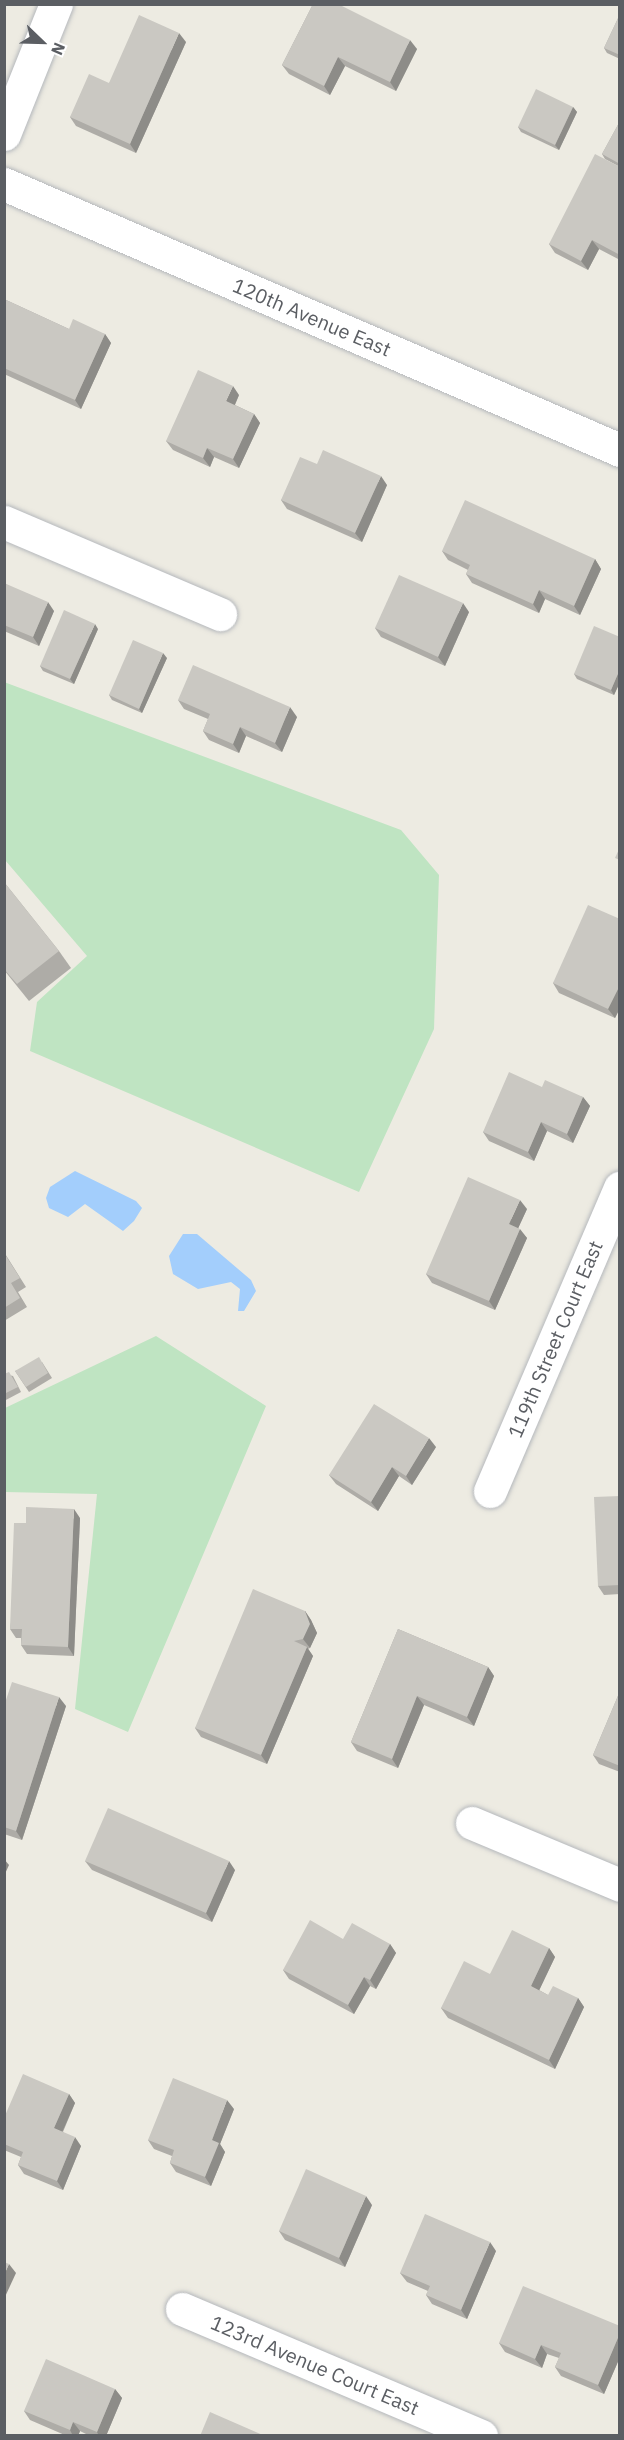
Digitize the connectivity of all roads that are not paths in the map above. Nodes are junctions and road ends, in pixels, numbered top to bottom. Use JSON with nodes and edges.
{"nodes":[{"id":1,"x":57,"y":4,"type":"edge"},
{"id":2,"x":4,"y":134,"type":"edge"},
{"id":3,"x":4,"y":184,"type":"edge"},
{"id":4,"x":620,"y":450,"type":"edge"},
{"id":5,"x":4,"y":522,"type":"edge"},
{"id":6,"x":220,"y":614,"type":"dead end"},
{"id":7,"x":620,"y":1188,"type":"edge"},
{"id":8,"x":490,"y":1491,"type":"dead end"},
{"id":9,"x":472,"y":1823,"type":"dead end"},
{"id":10,"x":620,"y":1886,"type":"edge"},
{"id":11,"x":182,"y":2309,"type":"dead end"},
{"id":12,"x":480,"y":2436,"type":"edge"}],
"edges":[{"from":1,"to":2,"type":"street"},
{"from":3,"to":4,"type":"street","name":"120th Avenue East"},
{"from":5,"to":6,"type":"street"},
{"from":7,"to":8,"type":"street","name":"119th Street Court East"},
{"from":9,"to":10,"type":"street"},
{"from":11,"to":12,"type":"street","name":"123rd Avenue Court East"}]}
